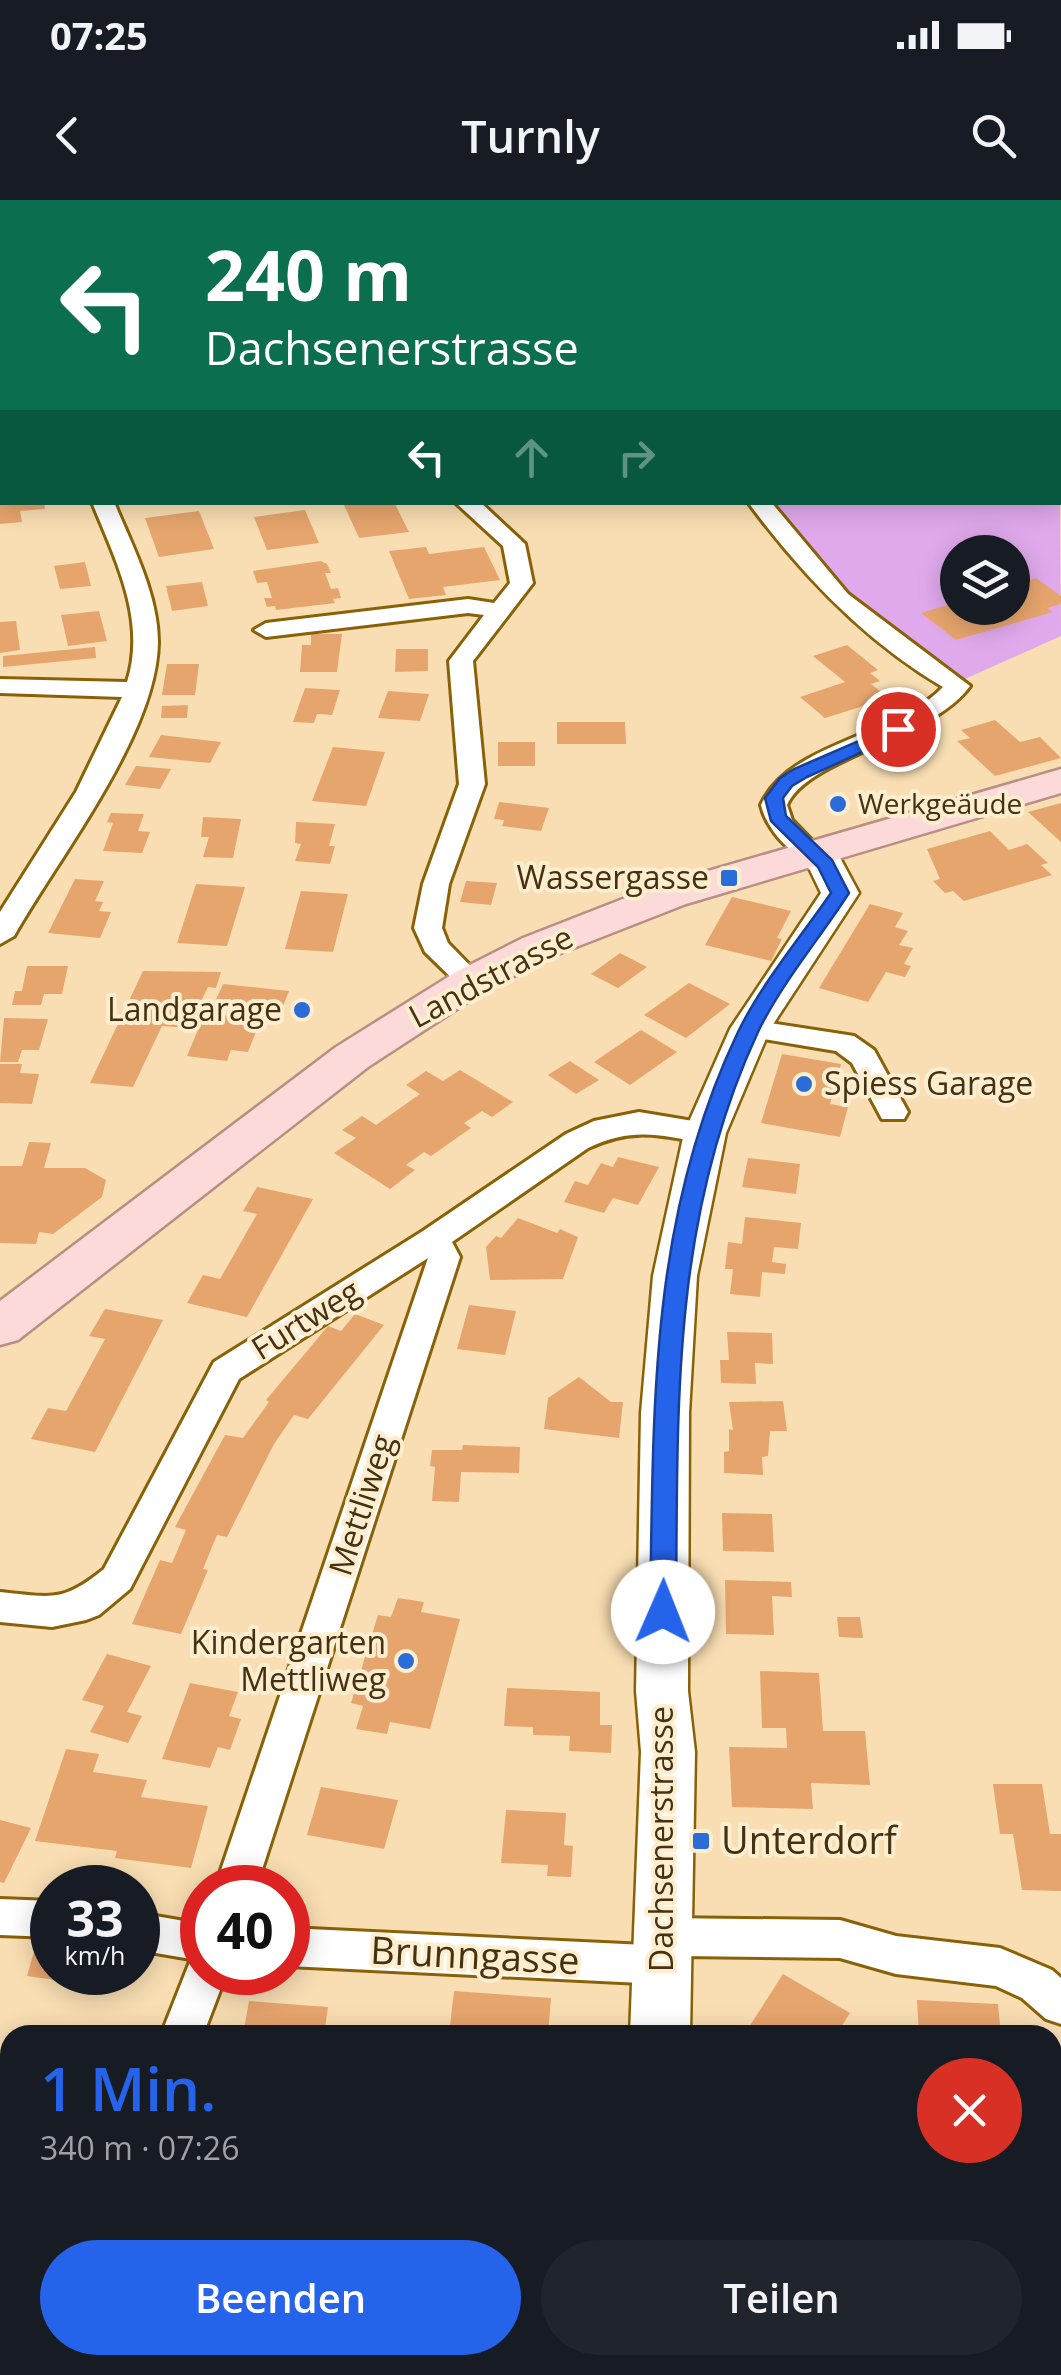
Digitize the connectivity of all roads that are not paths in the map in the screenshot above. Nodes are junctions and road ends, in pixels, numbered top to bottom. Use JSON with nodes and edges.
{"nodes":[{"id":1,"x":104,"y":505,"type":"edge"},
{"id":2,"x":469,"y":505,"type":"edge"},
{"id":3,"x":762,"y":505,"type":"edge"},
{"id":4,"x":500,"y":611,"type":"junction"},
{"id":5,"x":266,"y":630,"type":"dead end"},
{"id":6,"x":0,"y":686,"type":"edge"},
{"id":7,"x":138,"y":690,"type":"junction"},
{"id":8,"x":1061,"y":781,"type":"edge"},
{"id":9,"x":811,"y":853,"type":"junction"},
{"id":10,"x":0,"y":936,"type":"edge"},
{"id":11,"x":471,"y":981,"type":"junction"},
{"id":12,"x":750,"y":1028,"type":"junction"},
{"id":13,"x":893,"y":1112,"type":"dead end"},
{"id":14,"x":706,"y":1133,"type":"junction"},
{"id":15,"x":434,"y":1238,"type":"junction"},
{"id":16,"x":0,"y":1327,"type":"edge"},
{"id":17,"x":0,"y":1608,"type":"edge"},
{"id":18,"x":244,"y":1865,"type":"edge"},
{"id":19,"x":0,"y":1917,"type":"edge"},
{"id":20,"x":30,"y":1918,"type":"edge"},
{"id":21,"x":310,"y":1947,"type":"edge"},
{"id":22,"x":663,"y":1951,"type":"junction"},
{"id":23,"x":197,"y":1995,"type":"edge"},
{"id":24,"x":1061,"y":2005,"type":"edge"},
{"id":25,"x":186,"y":2025,"type":"edge"},
{"id":26,"x":660,"y":2025,"type":"edge"}],
"edges":[{"from":1,"to":7,"type":"street"},
{"from":2,"to":4,"type":"street"},
{"from":3,"to":9,"type":"street"},
{"from":4,"to":5,"type":"street"},
{"from":4,"to":11,"type":"street"},
{"from":6,"to":7,"type":"street"},
{"from":7,"to":10,"type":"street"},
{"from":8,"to":9,"type":"main road","name":"Landstrasse"},
{"from":9,"to":11,"type":"main road","name":"Landstrasse"},
{"from":9,"to":12,"type":"street","name":"Dachsenerstrasse"},
{"from":11,"to":16,"type":"main road","name":"Landstrasse"},
{"from":12,"to":13,"type":"street"},
{"from":12,"to":14,"type":"street","name":"Dachsenerstrasse"},
{"from":14,"to":15,"type":"street","name":"Furtweg"},
{"from":14,"to":22,"type":"street","name":"Dachsenerstrasse"},
{"from":15,"to":17,"type":"street","name":"Furtweg"},
{"from":15,"to":18,"type":"street","name":"Mettliweg"},
{"from":19,"to":20,"type":"street"},
{"from":21,"to":22,"type":"street","name":"Brunngasse"},
{"from":22,"to":24,"type":"street","name":"Brunngasse"},
{"from":22,"to":26,"type":"street","name":"Dachsenerstrasse"},
{"from":23,"to":25,"type":"street"}]}
